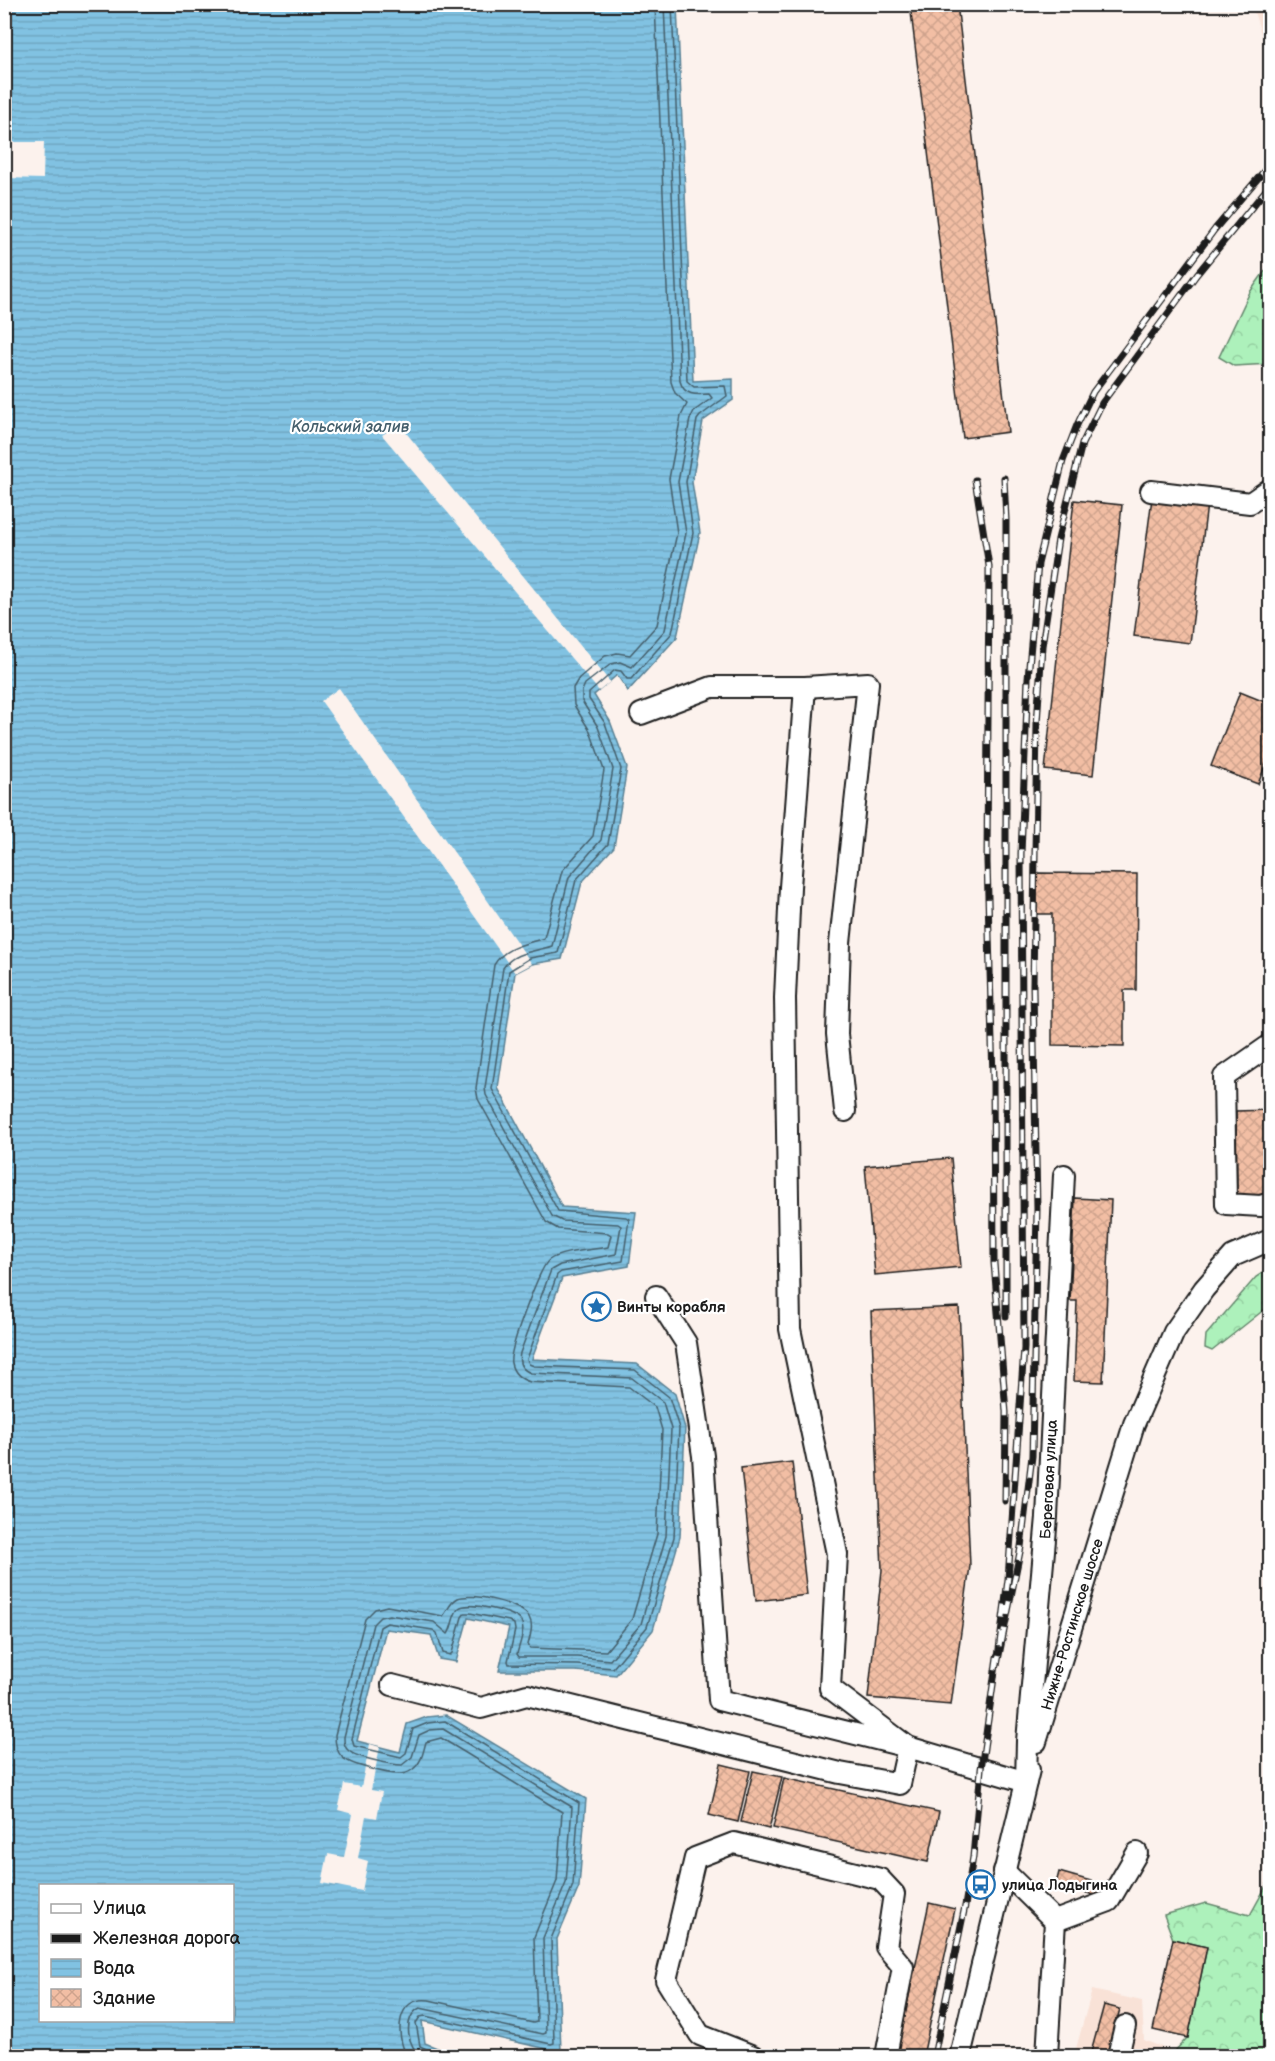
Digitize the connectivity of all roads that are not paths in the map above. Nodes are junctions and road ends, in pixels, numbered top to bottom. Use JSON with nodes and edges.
{"nodes":[{"id":1,"x":1270,"y":489,"type":"edge"},
{"id":2,"x":1151,"y":490,"type":"dead end"},
{"id":3,"x":806,"y":687,"type":"junction"},
{"id":4,"x":641,"y":714,"type":"dead end"},
{"id":5,"x":1270,"y":1045,"type":"edge"},
{"id":6,"x":845,"y":1111,"type":"dead end"},
{"id":7,"x":1064,"y":1175,"type":"dead end"},
{"id":8,"x":1270,"y":1203,"type":"edge"},
{"id":9,"x":1270,"y":1240,"type":"edge"},
{"id":10,"x":656,"y":1296,"type":"dead end"},
{"id":11,"x":392,"y":1685,"type":"dead end"},
{"id":12,"x":908,"y":1747,"type":"junction"},
{"id":13,"x":1026,"y":1782,"type":"junction"},
{"id":14,"x":1137,"y":1853,"type":"dead end"},
{"id":15,"x":1004,"y":1871,"type":"junction"},
{"id":16,"x":1055,"y":1921,"type":"junction"},
{"id":17,"x":1125,"y":2026,"type":"dead end"},
{"id":18,"x":753,"y":2056,"type":"edge"},
{"id":19,"x":886,"y":2056,"type":"edge"},
{"id":20,"x":960,"y":2056,"type":"edge"},
{"id":21,"x":1047,"y":2056,"type":"edge"},
{"id":22,"x":1118,"y":2056,"type":"edge"}],
"edges":[{"from":1,"to":2,"type":"street"},
{"from":3,"to":4,"type":"street"},
{"from":3,"to":6,"type":"street"},
{"from":3,"to":12,"type":"street"},
{"from":5,"to":8,"type":"street"},
{"from":7,"to":13,"type":"street","name":"Береговая улица"},
{"from":9,"to":13,"type":"street","name":"Нижне-Ростинское шоссе"},
{"from":10,"to":12,"type":"street"},
{"from":11,"to":12,"type":"street"},
{"from":12,"to":13,"type":"street"},
{"from":13,"to":15,"type":"street","name":"Нижне-Ростинское шоссе"},
{"from":14,"to":16,"type":"street"},
{"from":15,"to":16,"type":"street"},
{"from":15,"to":20,"type":"street","name":"Нижне-Ростинское шоссе"},
{"from":16,"to":21,"type":"street"},
{"from":17,"to":22,"type":"street"},
{"from":18,"to":19,"type":"street"}]}
